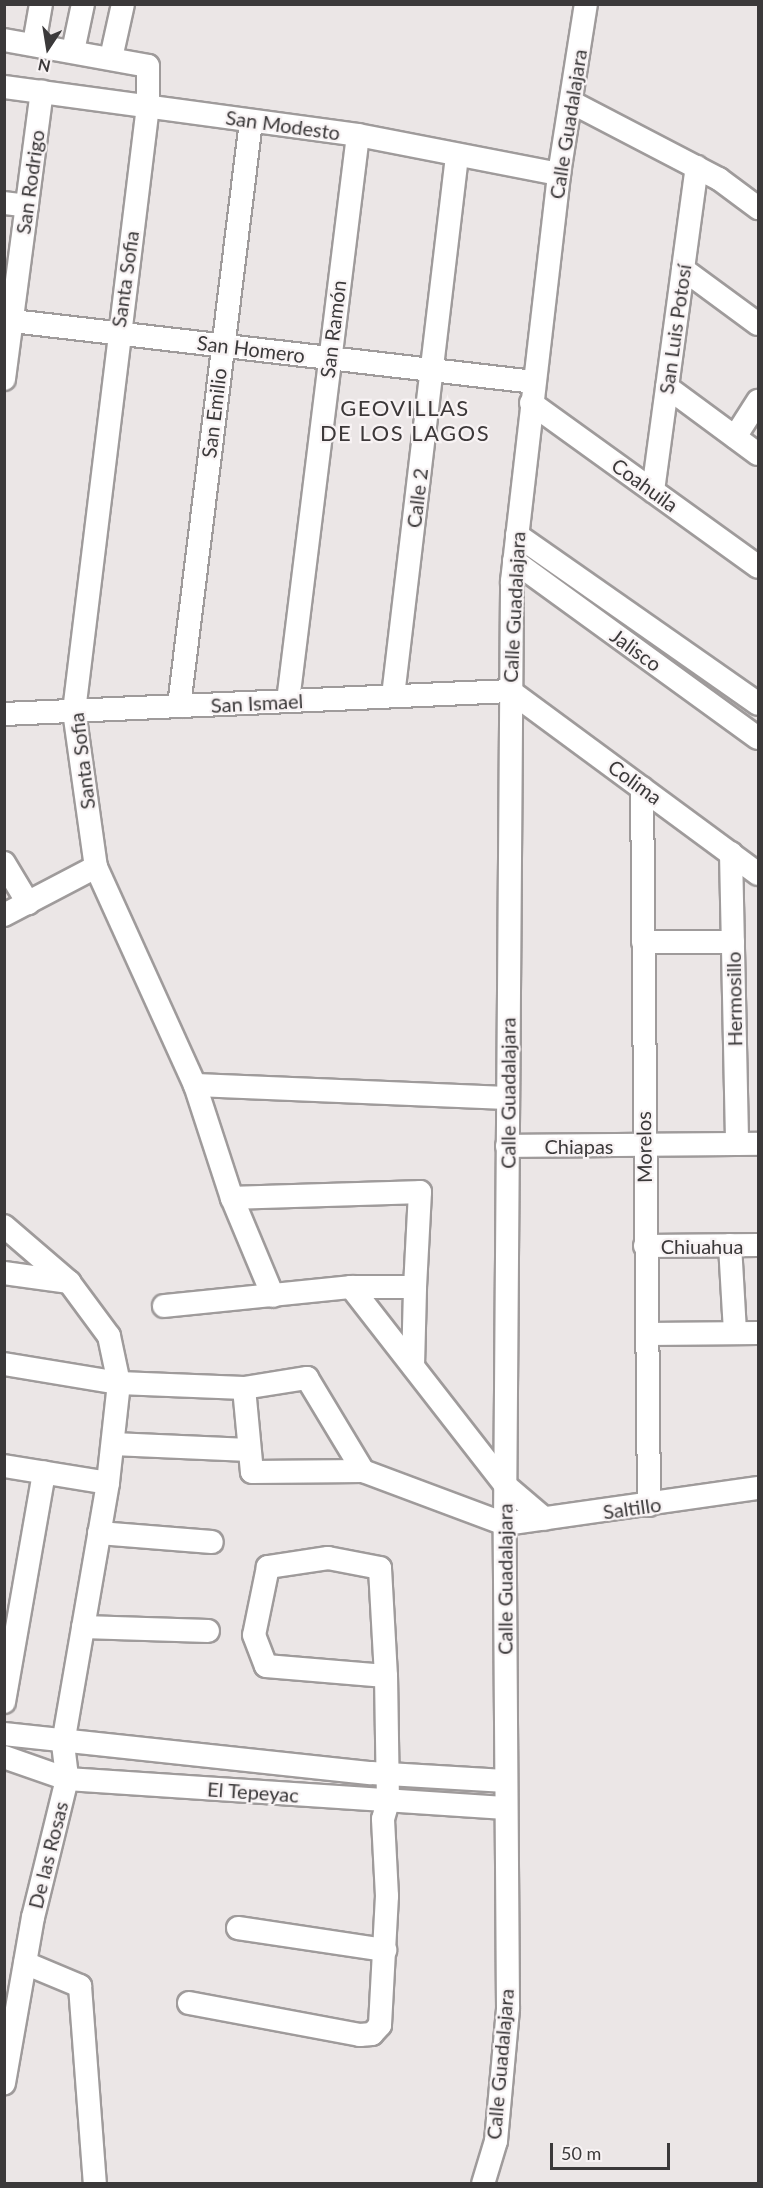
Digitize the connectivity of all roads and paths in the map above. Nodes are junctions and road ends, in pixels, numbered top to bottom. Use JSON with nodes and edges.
{"nodes":[{"id":1,"x":41,"y":4,"type":"edge"},
{"id":2,"x":84,"y":4,"type":"edge"},
{"id":3,"x":123,"y":4,"type":"edge"},
{"id":4,"x":586,"y":4,"type":"edge"},
{"id":5,"x":4,"y":40,"type":"edge"},
{"id":6,"x":34,"y":44,"type":"junction"},
{"id":7,"x":73,"y":51,"type":"junction"},
{"id":8,"x":111,"y":58,"type":"junction"},
{"id":9,"x":4,"y":87,"type":"edge"},
{"id":10,"x":42,"y":92,"type":"junction"},
{"id":11,"x":573,"y":103,"type":"junction"},
{"id":12,"x":148,"y":106,"type":"junction"},
{"id":13,"x":251,"y":121,"type":"junction"},
{"id":14,"x":358,"y":135,"type":"junction"},
{"id":15,"x":457,"y":156,"type":"junction"},
{"id":16,"x":697,"y":167,"type":"junction"},
{"id":17,"x":559,"y":174,"type":"junction"},
{"id":18,"x":719,"y":179,"type":"junction"},
{"id":19,"x":759,"y":198,"type":"edge"},
{"id":20,"x":16,"y":204,"type":"edge"},
{"id":21,"x":759,"y":208,"type":"edge"},
{"id":22,"x":683,"y":269,"type":"junction"},
{"id":23,"x":8,"y":320,"type":"edge"},
{"id":24,"x":759,"y":324,"type":"edge"},
{"id":25,"x":117,"y":333,"type":"junction"},
{"id":26,"x":222,"y":345,"type":"junction"},
{"id":27,"x":329,"y":358,"type":"junction"},
{"id":28,"x":432,"y":370,"type":"junction"},
{"id":29,"x":4,"y":379,"type":"edge"},
{"id":30,"x":667,"y":387,"type":"junction"},
{"id":31,"x":532,"y":392,"type":"junction"},
{"id":32,"x":759,"y":401,"type":"edge"},
{"id":33,"x":735,"y":437,"type":"junction"},
{"id":34,"x":759,"y":454,"type":"edge"},
{"id":35,"x":653,"y":490,"type":"junction"},
{"id":36,"x":517,"y":536,"type":"junction"},
{"id":37,"x":514,"y":561,"type":"junction"},
{"id":38,"x":759,"y":567,"type":"edge"},
{"id":39,"x":510,"y":691,"type":"junction"},
{"id":40,"x":393,"y":696,"type":"junction"},
{"id":41,"x":288,"y":701,"type":"junction"},
{"id":42,"x":759,"y":704,"type":"edge"},
{"id":43,"x":179,"y":706,"type":"junction"},
{"id":44,"x":74,"y":711,"type":"junction"},
{"id":45,"x":4,"y":714,"type":"edge"},
{"id":46,"x":759,"y":738,"type":"edge"},
{"id":47,"x":642,"y":788,"type":"junction"},
{"id":48,"x":731,"y":853,"type":"junction"},
{"id":49,"x":4,"y":863,"type":"edge"},
{"id":50,"x":96,"y":867,"type":"junction"},
{"id":51,"x":759,"y":874,"type":"edge"},
{"id":52,"x":28,"y":903,"type":"junction"},
{"id":53,"x":4,"y":915,"type":"edge"},
{"id":54,"x":643,"y":942,"type":"junction"},
{"id":55,"x":733,"y":942,"type":"junction"},
{"id":56,"x":195,"y":1085,"type":"junction"},
{"id":57,"x":508,"y":1098,"type":"junction"},
{"id":58,"x":748,"y":1144,"type":"edge"},
{"id":59,"x":644,"y":1145,"type":"junction"},
{"id":60,"x":507,"y":1146,"type":"junction"},
{"id":61,"x":232,"y":1198,"type":"junction"},
{"id":62,"x":4,"y":1226,"type":"edge"},
{"id":63,"x":730,"y":1245,"type":"junction"},
{"id":64,"x":759,"y":1245,"type":"edge"},
{"id":65,"x":645,"y":1246,"type":"junction"},
{"id":66,"x":4,"y":1273,"type":"edge"},
{"id":67,"x":69,"y":1282,"type":"junction"},
{"id":68,"x":351,"y":1287,"type":"junction"},
{"id":69,"x":415,"y":1287,"type":"junction"},
{"id":70,"x":273,"y":1296,"type":"junction"},
{"id":71,"x":164,"y":1306,"type":"dead end"},
{"id":72,"x":735,"y":1333,"type":"junction"},
{"id":73,"x":759,"y":1333,"type":"edge"},
{"id":74,"x":646,"y":1334,"type":"junction"},
{"id":75,"x":4,"y":1364,"type":"edge"},
{"id":76,"x":413,"y":1366,"type":"junction"},
{"id":77,"x":119,"y":1383,"type":"junction"},
{"id":78,"x":244,"y":1388,"type":"junction"},
{"id":79,"x":113,"y":1444,"type":"junction"},
{"id":80,"x":249,"y":1450,"type":"junction"},
{"id":81,"x":4,"y":1466,"type":"edge"},
{"id":82,"x":44,"y":1472,"type":"junction"},
{"id":83,"x":363,"y":1472,"type":"junction"},
{"id":84,"x":108,"y":1483,"type":"junction"},
{"id":85,"x":505,"y":1485,"type":"junction"},
{"id":86,"x":759,"y":1488,"type":"edge"},
{"id":87,"x":650,"y":1505,"type":"junction"},
{"id":88,"x":545,"y":1519,"type":"junction"},
{"id":89,"x":505,"y":1524,"type":"junction"},
{"id":90,"x":99,"y":1533,"type":"junction"},
{"id":91,"x":212,"y":1542,"type":"dead end"},
{"id":92,"x":83,"y":1627,"type":"junction"},
{"id":93,"x":208,"y":1631,"type":"dead end"},
{"id":94,"x":378,"y":1675,"type":"junction"},
{"id":95,"x":4,"y":1702,"type":"edge"},
{"id":96,"x":4,"y":1734,"type":"edge"},
{"id":97,"x":63,"y":1744,"type":"junction"},
{"id":98,"x":4,"y":1757,"type":"edge"},
{"id":99,"x":379,"y":1774,"type":"junction"},
{"id":100,"x":67,"y":1779,"type":"junction"},
{"id":101,"x":506,"y":1781,"type":"junction"},
{"id":102,"x":380,"y":1807,"type":"junction"},
{"id":103,"x":506,"y":1808,"type":"junction"},
{"id":104,"x":238,"y":1928,"type":"dead end"},
{"id":105,"x":385,"y":1950,"type":"junction"},
{"id":106,"x":25,"y":1963,"type":"junction"},
{"id":107,"x":189,"y":2003,"type":"dead end"},
{"id":108,"x":4,"y":2083,"type":"edge"},
{"id":109,"x":95,"y":2184,"type":"edge"},
{"id":110,"x":483,"y":2184,"type":"edge"}],
"edges":[{"from":1,"to":6,"type":"street"},
{"from":2,"to":7,"type":"street"},
{"from":3,"to":8,"type":"street"},
{"from":4,"to":11,"type":"street","name":"Calle Guadalajara"},
{"from":5,"to":6,"type":"street"},
{"from":6,"to":7,"type":"street"},
{"from":7,"to":8,"type":"street"},
{"from":8,"to":12,"type":"street","name":"Santa Sofia"},
{"from":9,"to":10,"type":"street","name":"San Modesto"},
{"from":10,"to":12,"type":"street","name":"San Modesto"},
{"from":10,"to":20,"type":"street","name":"San Rodrigo"},
{"from":11,"to":16,"type":"street"},
{"from":11,"to":17,"type":"street","name":"Calle Guadalajara"},
{"from":12,"to":13,"type":"street","name":"San Modesto"},
{"from":12,"to":25,"type":"street","name":"Santa Sofia"},
{"from":13,"to":14,"type":"street","name":"San Modesto"},
{"from":13,"to":26,"type":"street","name":"San Emilio"},
{"from":14,"to":15,"type":"street","name":"San Modesto"},
{"from":14,"to":27,"type":"street","name":"San Ramón"},
{"from":15,"to":17,"type":"street","name":"San Modesto"},
{"from":15,"to":28,"type":"street","name":"Calle 2"},
{"from":16,"to":18,"type":"street"},
{"from":16,"to":22,"type":"street","name":"San Luis Potosí"},
{"from":17,"to":31,"type":"street","name":"Calle Guadalajara"},
{"from":18,"to":19,"type":"street"},
{"from":18,"to":21,"type":"street"},
{"from":20,"to":23,"type":"street","name":"San Rodrigo"},
{"from":22,"to":24,"type":"street"},
{"from":22,"to":30,"type":"street","name":"San Luis Potosí"},
{"from":23,"to":25,"type":"street","name":"San Homero"},
{"from":23,"to":29,"type":"street","name":"San Rodrigo"},
{"from":25,"to":26,"type":"street","name":"San Homero"},
{"from":25,"to":44,"type":"street","name":"Santa Sofia"},
{"from":26,"to":27,"type":"street","name":"San Homero"},
{"from":26,"to":43,"type":"street","name":"San Emilio"},
{"from":27,"to":28,"type":"street","name":"San Homero"},
{"from":27,"to":41,"type":"street","name":"San Ramón"},
{"from":28,"to":31,"type":"street","name":"San Homero"},
{"from":28,"to":40,"type":"street","name":"Calle 2"},
{"from":30,"to":33,"type":"street"},
{"from":30,"to":35,"type":"street","name":"San Luis Potosí"},
{"from":31,"to":35,"type":"street","name":"Coahuila"},
{"from":31,"to":36,"type":"street","name":"Calle Guadalajara"},
{"from":32,"to":33,"type":"street"},
{"from":33,"to":34,"type":"street"},
{"from":35,"to":38,"type":"street","name":"Coahuila"},
{"from":36,"to":37,"type":"street","name":"Calle Guadalajara"},
{"from":36,"to":42,"type":"street","name":"Jalisco"},
{"from":37,"to":39,"type":"street","name":"Calle Guadalajara"},
{"from":37,"to":46,"type":"street","name":"Jalisco"},
{"from":39,"to":40,"type":"street","name":"San Ismael"},
{"from":39,"to":47,"type":"street","name":"Colima"},
{"from":39,"to":57,"type":"street","name":"Calle Guadalajara"},
{"from":40,"to":41,"type":"street","name":"San Ismael"},
{"from":41,"to":43,"type":"street","name":"San Ismael"},
{"from":43,"to":44,"type":"street","name":"San Ismael"},
{"from":44,"to":45,"type":"street","name":"San Ismael"},
{"from":44,"to":50,"type":"street","name":"Santa Sofia"},
{"from":47,"to":48,"type":"street","name":"Colima"},
{"from":47,"to":54,"type":"street","name":"Morelos"},
{"from":48,"to":51,"type":"street","name":"Colima"},
{"from":48,"to":55,"type":"street","name":"Hermosillo"},
{"from":49,"to":52,"type":"street"},
{"from":50,"to":52,"type":"street"},
{"from":50,"to":56,"type":"street","name":"Santa Sofia"},
{"from":52,"to":53,"type":"street"},
{"from":54,"to":55,"type":"street"},
{"from":54,"to":59,"type":"street","name":"Morelos"},
{"from":55,"to":58,"type":"street","name":"Hermosillo"},
{"from":56,"to":57,"type":"street"},
{"from":56,"to":61,"type":"street","name":"Santa Sofia"},
{"from":57,"to":60,"type":"street","name":"Calle Guadalajara"},
{"from":58,"to":59,"type":"street","name":"Chiapas"},
{"from":59,"to":60,"type":"street","name":"Chiapas"},
{"from":59,"to":65,"type":"street","name":"Morelos"},
{"from":60,"to":85,"type":"street","name":"Calle Guadalajara"},
{"from":61,"to":69,"type":"street"},
{"from":61,"to":70,"type":"street","name":"Santa Sofia"},
{"from":62,"to":67,"type":"street","name":"De las Rosas"},
{"from":63,"to":64,"type":"street","name":"Chiuahua"},
{"from":63,"to":65,"type":"street","name":"Chiuahua"},
{"from":63,"to":72,"type":"street"},
{"from":65,"to":74,"type":"street","name":"Morelos"},
{"from":66,"to":67,"type":"street"},
{"from":67,"to":77,"type":"street","name":"De las Rosas"},
{"from":68,"to":69,"type":"street"},
{"from":68,"to":70,"type":"street"},
{"from":68,"to":76,"type":"street"},
{"from":69,"to":76,"type":"street"},
{"from":70,"to":71,"type":"street"},
{"from":72,"to":73,"type":"street"},
{"from":72,"to":74,"type":"street"},
{"from":74,"to":87,"type":"street","name":"Morelos"},
{"from":75,"to":77,"type":"street"},
{"from":76,"to":85,"type":"street"},
{"from":77,"to":78,"type":"street"},
{"from":77,"to":79,"type":"street","name":"De las Rosas"},
{"from":78,"to":80,"type":"street"},
{"from":78,"to":83,"type":"street"},
{"from":79,"to":80,"type":"street"},
{"from":79,"to":84,"type":"street","name":"De las Rosas"},
{"from":80,"to":83,"type":"street"},
{"from":81,"to":82,"type":"street"},
{"from":82,"to":84,"type":"street"},
{"from":82,"to":95,"type":"street"},
{"from":83,"to":89,"type":"street"},
{"from":84,"to":90,"type":"street","name":"De las Rosas"},
{"from":85,"to":88,"type":"street"},
{"from":85,"to":89,"type":"street","name":"Calle Guadalajara"},
{"from":86,"to":87,"type":"street","name":"Saltillo"},
{"from":87,"to":88,"type":"street","name":"Saltillo"},
{"from":88,"to":89,"type":"street","name":"Saltillo"},
{"from":89,"to":101,"type":"street","name":"Calle Guadalajara"},
{"from":90,"to":91,"type":"street"},
{"from":90,"to":92,"type":"street","name":"De las Rosas"},
{"from":92,"to":93,"type":"street"},
{"from":92,"to":97,"type":"street","name":"De las Rosas"},
{"from":94,"to":94,"type":"street"},
{"from":94,"to":99,"type":"street"},
{"from":96,"to":97,"type":"street","name":"El Tepeyac"},
{"from":97,"to":99,"type":"street","name":"El Tepeyac"},
{"from":97,"to":100,"type":"street","name":"De las Rosas"},
{"from":98,"to":100,"type":"street","name":"El Tepeyac"},
{"from":99,"to":101,"type":"street","name":"El Tepeyac"},
{"from":99,"to":102,"type":"street"},
{"from":100,"to":102,"type":"street","name":"El Tepeyac"},
{"from":100,"to":106,"type":"street","name":"De las Rosas"},
{"from":101,"to":103,"type":"street","name":"Calle Guadalajara"},
{"from":102,"to":103,"type":"street","name":"El Tepeyac"},
{"from":102,"to":105,"type":"street"},
{"from":103,"to":110,"type":"street","name":"Calle Guadalajara"},
{"from":104,"to":105,"type":"street"},
{"from":105,"to":107,"type":"street"},
{"from":106,"to":108,"type":"street","name":"De las Rosas"},
{"from":106,"to":109,"type":"street"}]}
